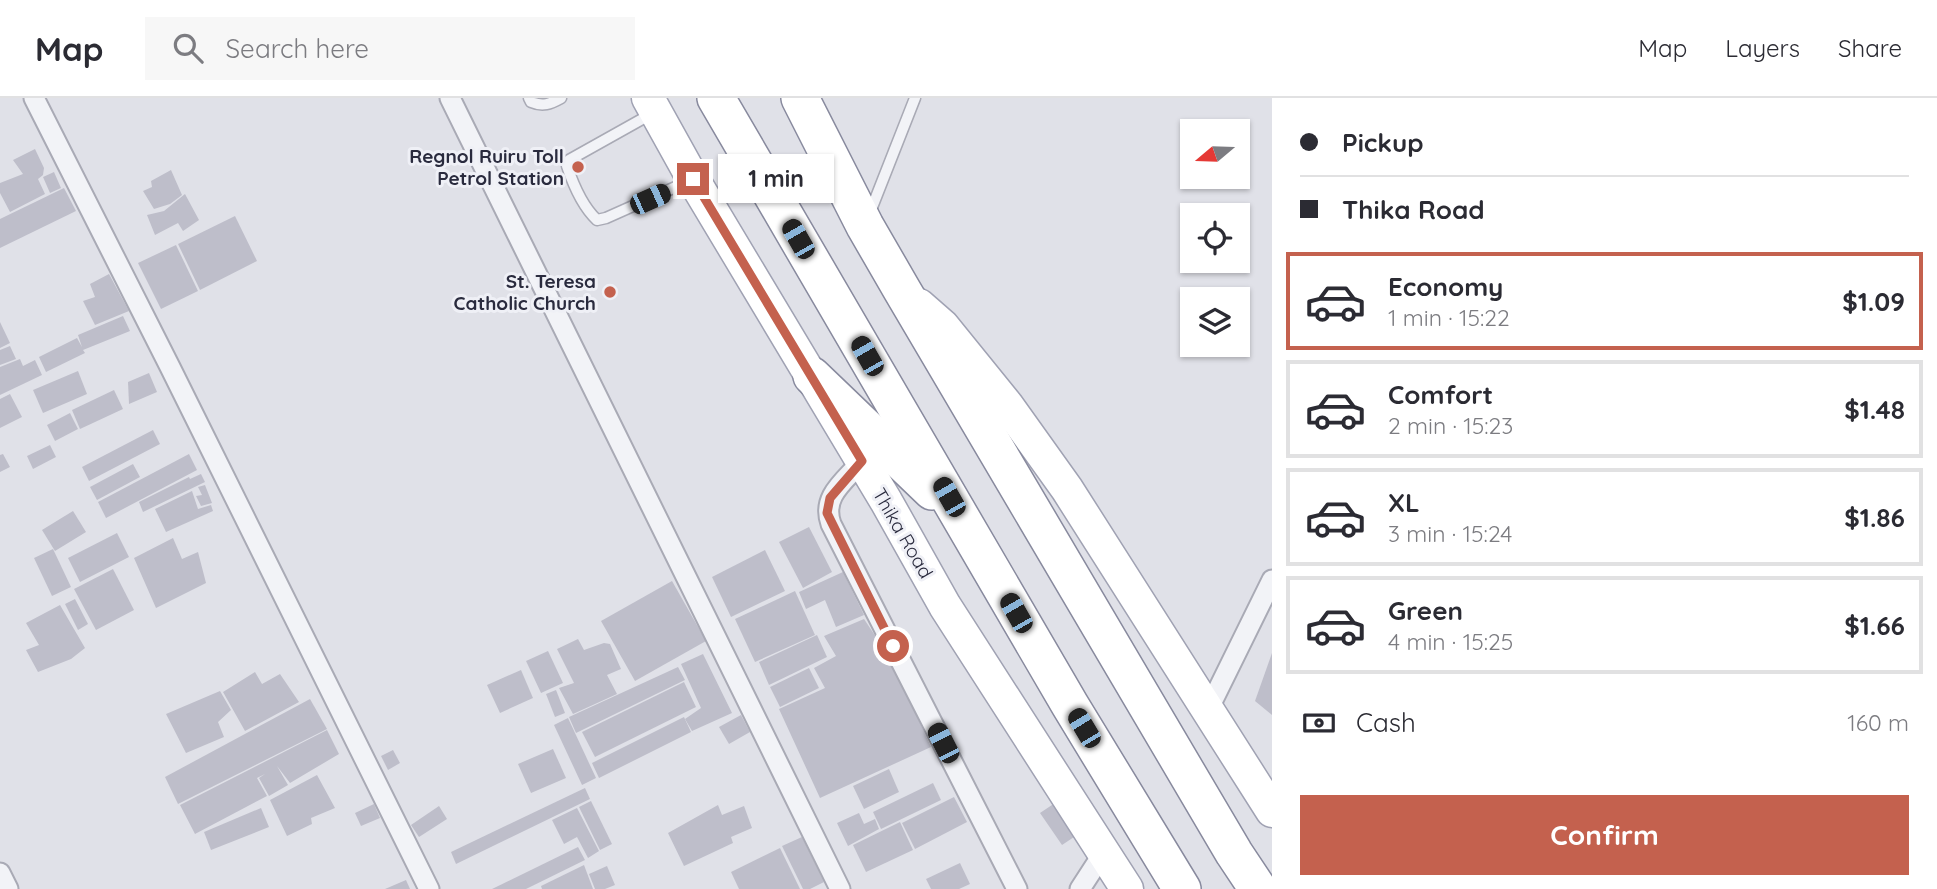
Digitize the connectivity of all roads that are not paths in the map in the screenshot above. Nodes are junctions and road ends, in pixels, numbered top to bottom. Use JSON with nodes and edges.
{"nodes":[{"id":1,"x":34,"y":98,"type":"edge"},
{"id":2,"x":450,"y":98,"type":"edge"},
{"id":3,"x":529,"y":98,"type":"edge"},
{"id":4,"x":561,"y":98,"type":"edge"},
{"id":5,"x":716,"y":98,"type":"edge"},
{"id":6,"x":800,"y":98,"type":"edge"},
{"id":7,"x":915,"y":98,"type":"edge"},
{"id":8,"x":652,"y":105,"type":"edge"},
{"id":9,"x":693,"y":179,"type":"junction"},
{"id":10,"x":865,"y":226,"type":"junction"},
{"id":11,"x":902,"y":290,"type":"junction"},
{"id":12,"x":812,"y":376,"type":"junction"},
{"id":13,"x":862,"y":461,"type":"junction"},
{"id":14,"x":963,"y":521,"type":"junction"},
{"id":15,"x":1272,"y":580,"type":"edge"},
{"id":16,"x":1208,"y":710,"type":"junction"},
{"id":17,"x":1269,"y":799,"type":"edge"},
{"id":18,"x":1104,"y":852,"type":"junction"},
{"id":19,"x":0,"y":873,"type":"edge"},
{"id":20,"x":8,"y":889,"type":"edge"},
{"id":21,"x":429,"y":889,"type":"edge"},
{"id":22,"x":840,"y":889,"type":"edge"},
{"id":23,"x":1017,"y":889,"type":"edge"},
{"id":24,"x":1080,"y":889,"type":"edge"},
{"id":25,"x":1128,"y":889,"type":"edge"},
{"id":26,"x":1182,"y":889,"type":"edge"},
{"id":27,"x":1258,"y":889,"type":"edge"}],
"edges":[{"from":1,"to":21,"type":"street"},
{"from":2,"to":22,"type":"street"},
{"from":3,"to":4,"type":"lane"},
{"from":5,"to":14,"type":"highway"},
{"from":6,"to":10,"type":"highway"},
{"from":7,"to":10,"type":"lane"},
{"from":8,"to":9,"type":"main road","name":"Thika Road"},
{"from":8,"to":9,"type":"lane"},
{"from":9,"to":12,"type":"main road","name":"Thika Road"},
{"from":10,"to":11,"type":"highway"},
{"from":11,"to":16,"type":"main road"},
{"from":11,"to":27,"type":"highway"},
{"from":12,"to":13,"type":"main road","name":"Thika Road"},
{"from":12,"to":14,"type":"highway"},
{"from":13,"to":18,"type":"main road","name":"Thika Road"},
{"from":13,"to":23,"type":"street"},
{"from":14,"to":26,"type":"highway"},
{"from":15,"to":16,"type":"street"},
{"from":16,"to":17,"type":"main road"},
{"from":18,"to":24,"type":"street"},
{"from":18,"to":25,"type":"main road","name":"Thika Road"},
{"from":19,"to":20,"type":"street"}]}
